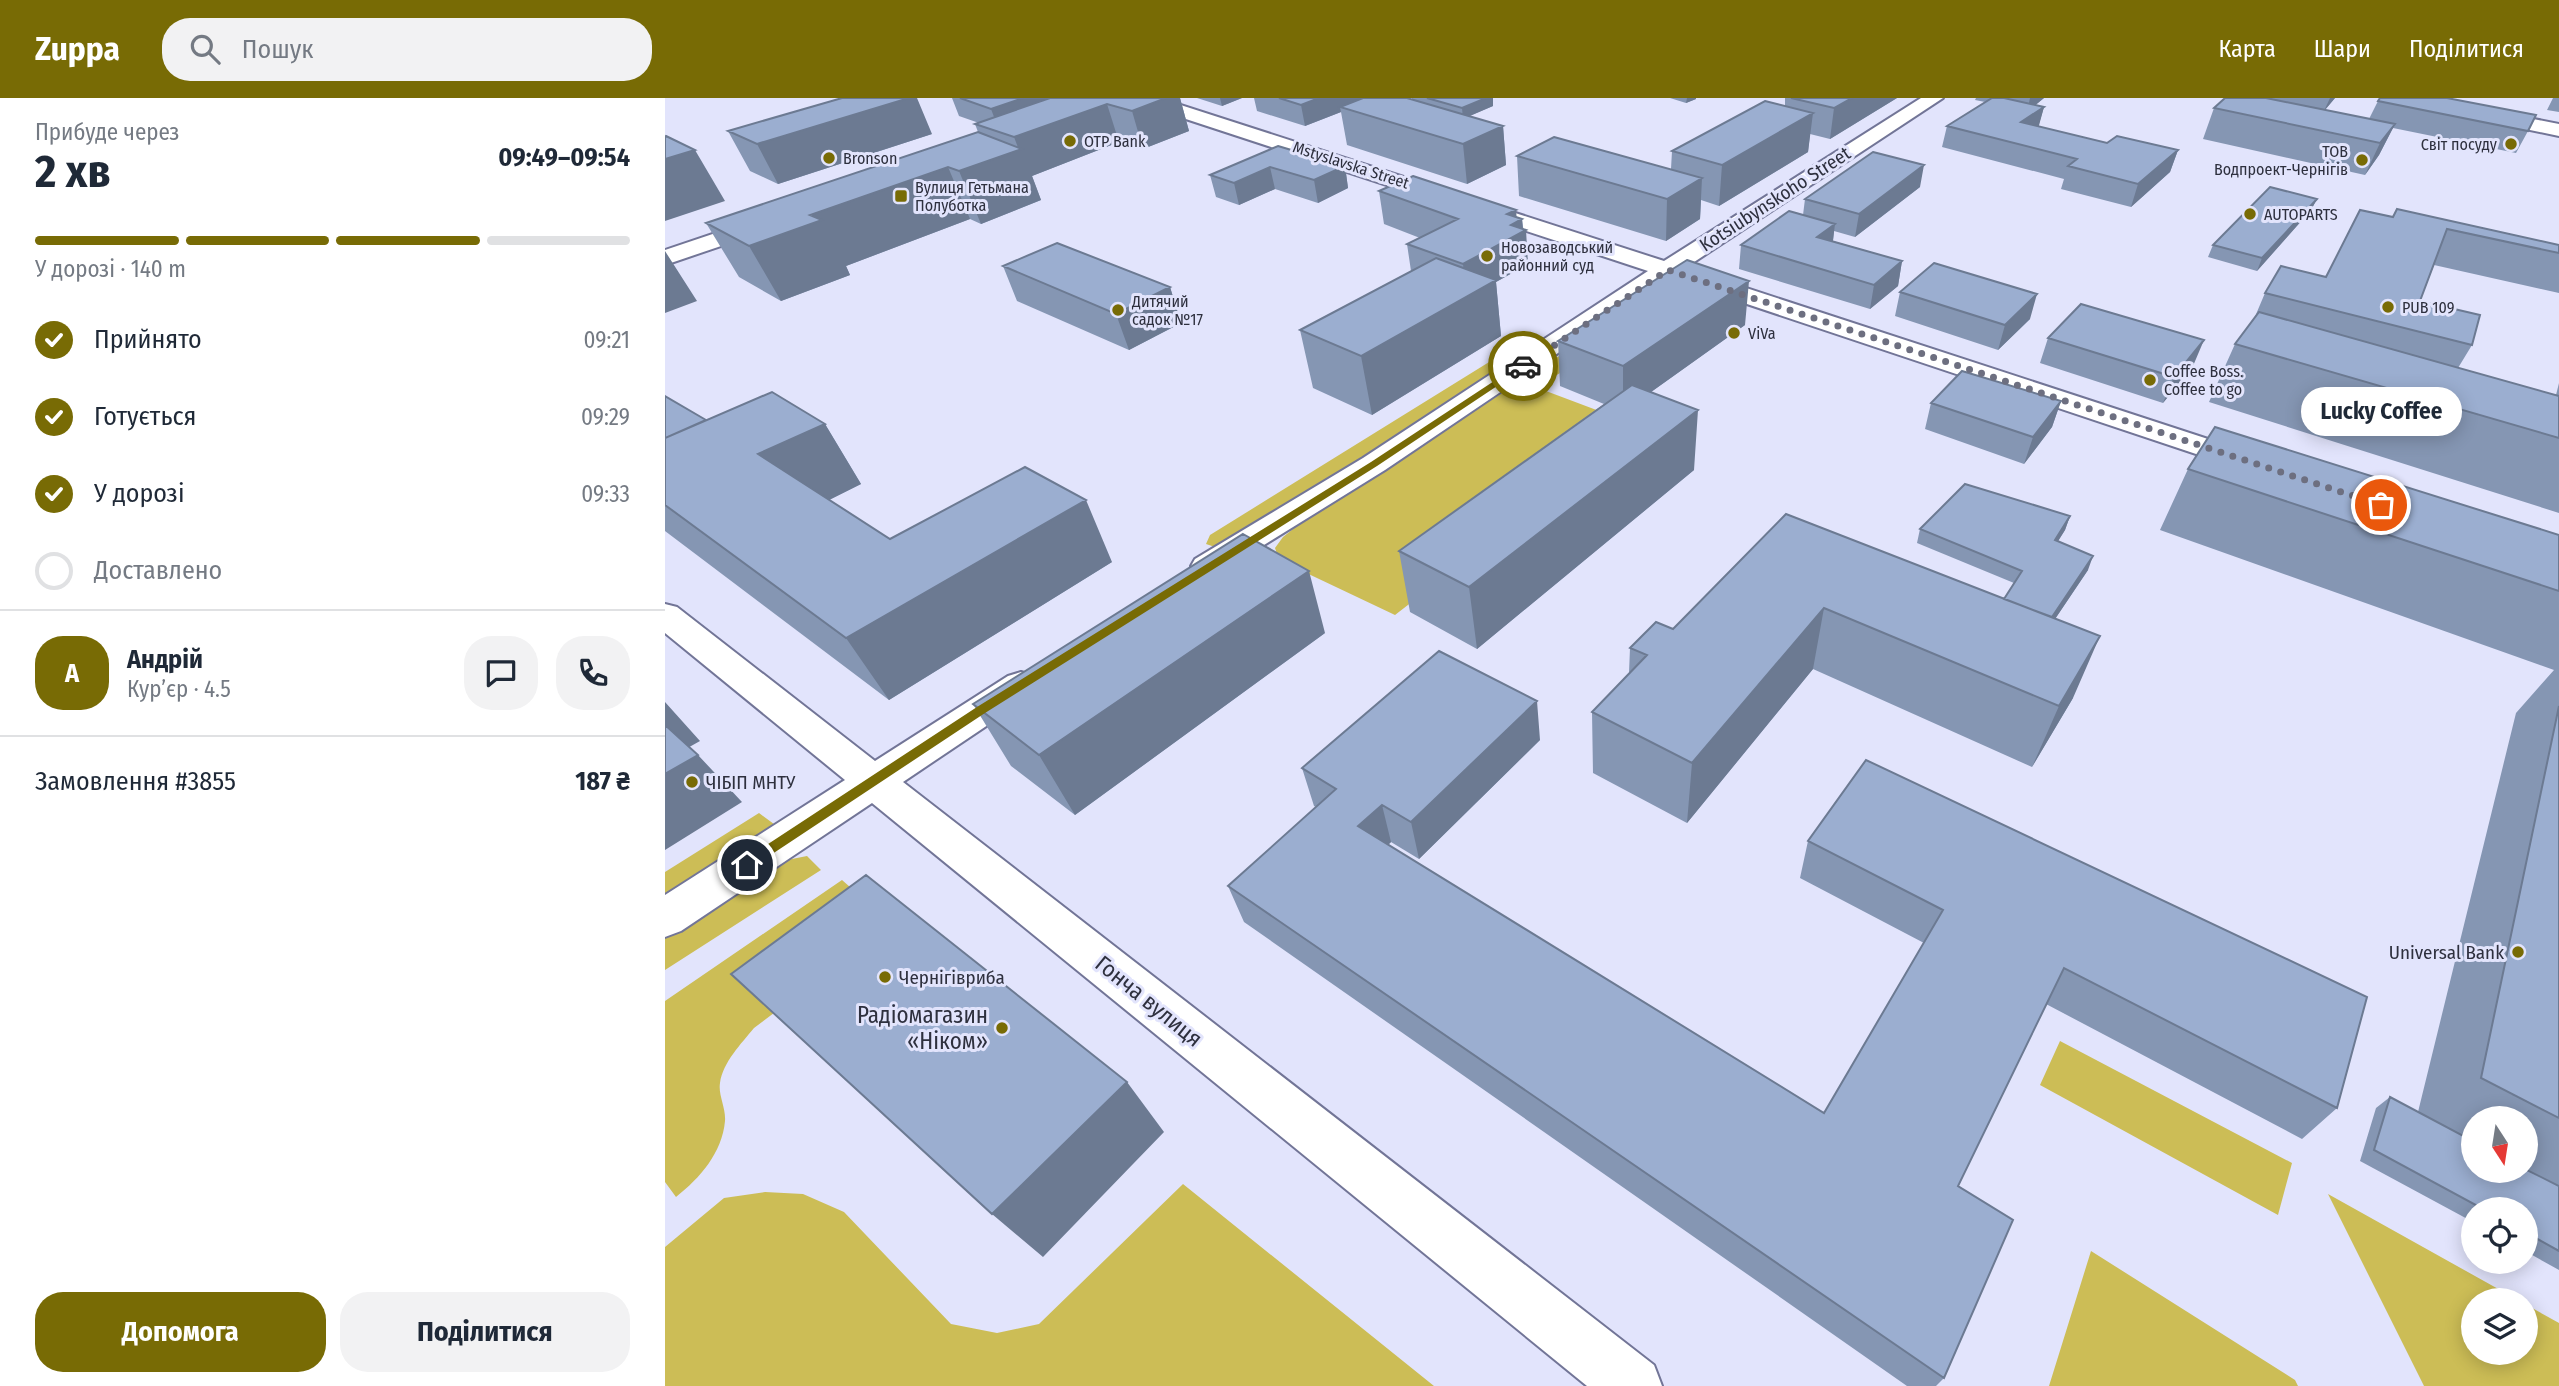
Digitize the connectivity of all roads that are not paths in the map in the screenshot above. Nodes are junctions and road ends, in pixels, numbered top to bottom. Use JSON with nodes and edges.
{"nodes":[{"id":1,"x":1934,"y":98,"type":"edge"},
{"id":2,"x":2399,"y":98,"type":"edge"},
{"id":3,"x":1133,"y":99,"type":"edge"},
{"id":4,"x":2559,"y":130,"type":"edge"},
{"id":5,"x":784,"y":217,"type":"edge"},
{"id":6,"x":665,"y":258,"type":"edge"},
{"id":7,"x":1668,"y":270,"type":"junction"},
{"id":8,"x":2283,"y":473,"type":"edge"},
{"id":9,"x":1188,"y":578,"type":"edge"},
{"id":10,"x":665,"y":615,"type":"edge"},
{"id":11,"x":1050,"y":666,"type":"edge"},
{"id":12,"x":873,"y":783,"type":"junction"},
{"id":13,"x":665,"y":918,"type":"edge"},
{"id":14,"x":1633,"y":1386,"type":"edge"}],
"edges":[{"from":1,"to":7,"type":"street","name":"Kotsiubynskoho Street"},
{"from":2,"to":4,"type":"street"},
{"from":3,"to":7,"type":"street","name":"Mstyslavska Street"},
{"from":5,"to":6,"type":"street"},
{"from":7,"to":8,"type":"street","name":"Mstyslavska Street"},
{"from":7,"to":9,"type":"street","name":"Kotsiubynskoho Street"},
{"from":10,"to":12,"type":"street","name":"Гонча вулиця"},
{"from":11,"to":12,"type":"street"},
{"from":12,"to":13,"type":"street"},
{"from":12,"to":14,"type":"street","name":"Гонча вулиця"}]}
